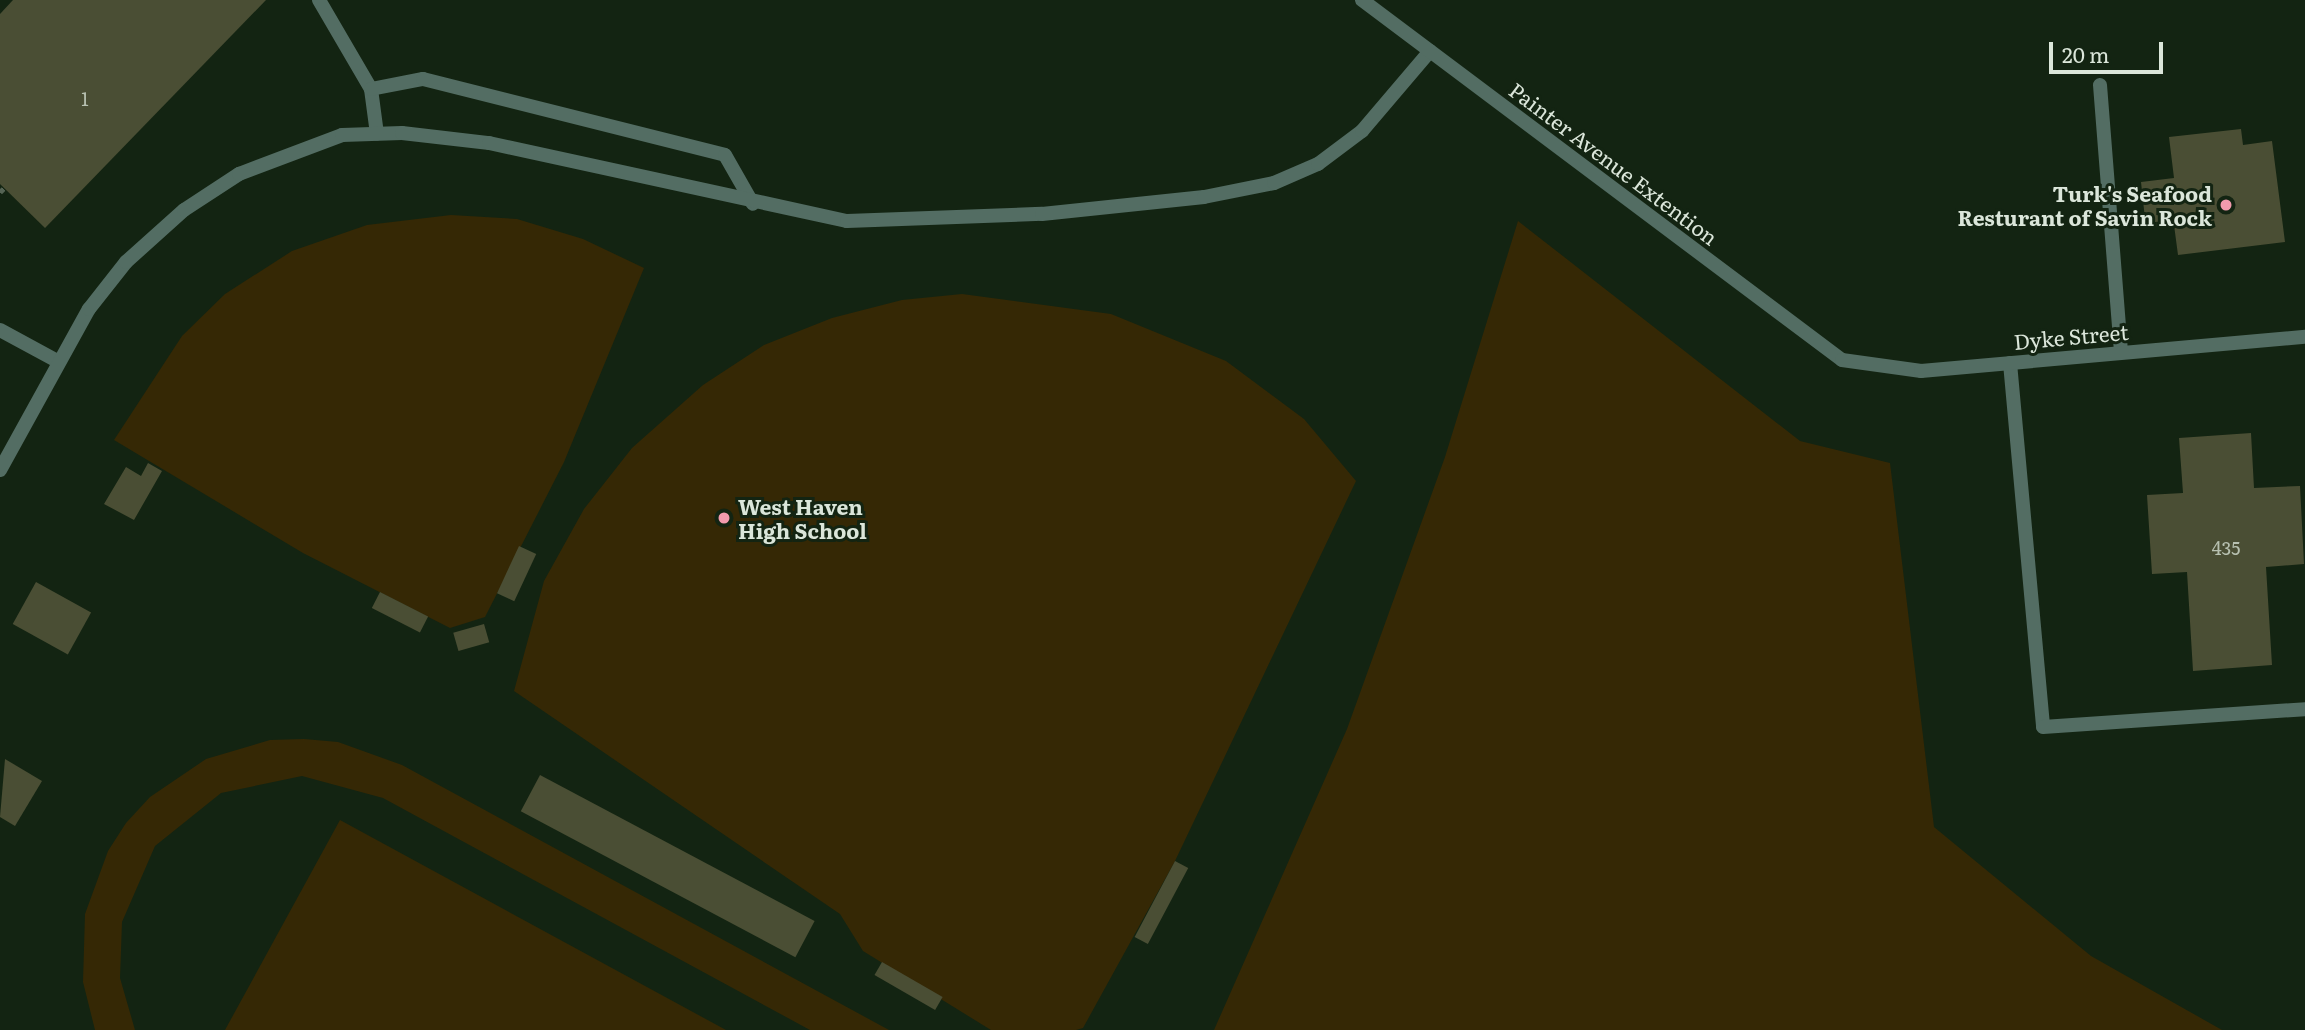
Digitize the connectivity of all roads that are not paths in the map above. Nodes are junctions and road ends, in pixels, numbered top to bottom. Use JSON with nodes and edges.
{"nodes":[{"id":1,"x":319,"y":0,"type":"edge"},
{"id":2,"x":1362,"y":0,"type":"edge"},
{"id":3,"x":1430,"y":51,"type":"junction"},
{"id":4,"x":2101,"y":85,"type":"dead end"},
{"id":5,"x":371,"y":89,"type":"junction"},
{"id":6,"x":377,"y":134,"type":"junction"},
{"id":7,"x":753,"y":204,"type":"junction"},
{"id":8,"x":0,"y":330,"type":"edge"},
{"id":9,"x":2305,"y":337,"type":"edge"},
{"id":10,"x":2121,"y":352,"type":"junction"},
{"id":11,"x":1842,"y":360,"type":"joint"},
{"id":12,"x":59,"y":362,"type":"junction"},
{"id":13,"x":2010,"y":363,"type":"junction"},
{"id":14,"x":0,"y":470,"type":"edge"},
{"id":15,"x":2305,"y":709,"type":"edge"}],
"edges":[{"from":1,"to":5,"type":"street"},
{"from":2,"to":3,"type":"street","name":"Painter Avenue Extention"},
{"from":3,"to":7,"type":"street"},
{"from":3,"to":11,"type":"street","name":"Painter Avenue Extention"},
{"from":4,"to":10,"type":"street"},
{"from":5,"to":6,"type":"street"},
{"from":5,"to":7,"type":"street"},
{"from":6,"to":7,"type":"street"},
{"from":6,"to":12,"type":"street"},
{"from":8,"to":12,"type":"street"},
{"from":9,"to":10,"type":"street","name":"Dyke Street"},
{"from":10,"to":13,"type":"street","name":"Dyke Street"},
{"from":11,"to":13,"type":"street","name":"Dyke Street"},
{"from":12,"to":14,"type":"street"},
{"from":13,"to":15,"type":"street"}]}
